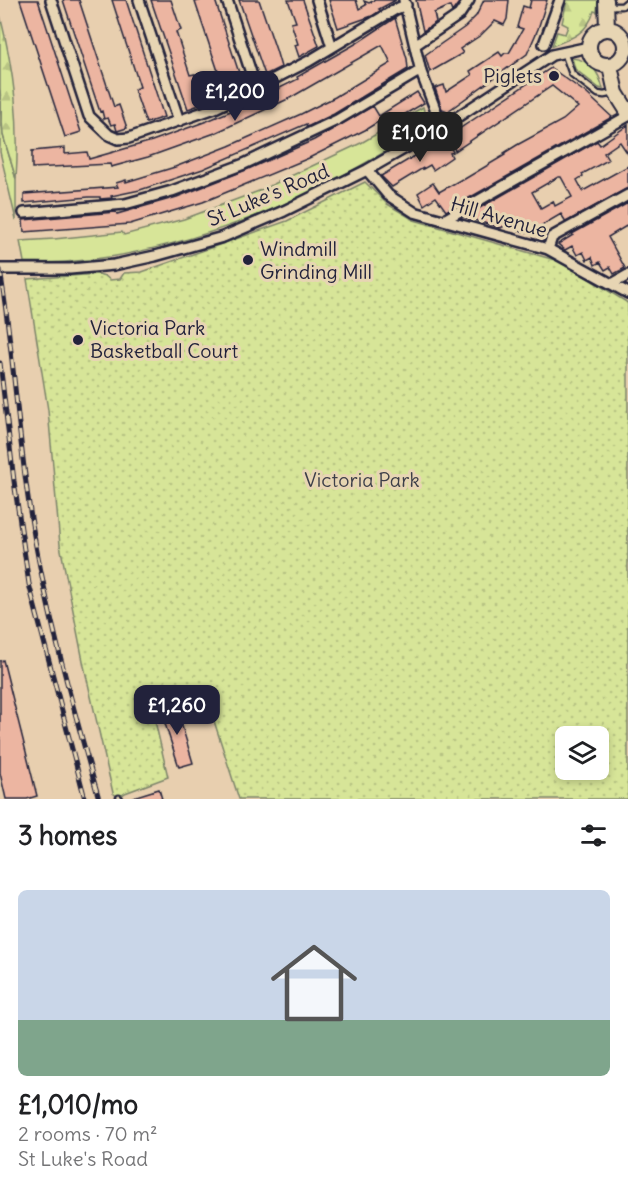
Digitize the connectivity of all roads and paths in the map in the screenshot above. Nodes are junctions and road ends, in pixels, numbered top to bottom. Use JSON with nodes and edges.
{"nodes":[{"id":1,"x":51,"y":0,"type":"edge"},
{"id":2,"x":139,"y":0,"type":"edge"},
{"id":3,"x":227,"y":0,"type":"edge"},
{"id":4,"x":317,"y":0,"type":"edge"},
{"id":5,"x":469,"y":0,"type":"edge"},
{"id":6,"x":560,"y":0,"type":"edge"},
{"id":7,"x":628,"y":1,"type":"edge"},
{"id":8,"x":405,"y":3,"type":"edge"},
{"id":9,"x":606,"y":3,"type":"edge"},
{"id":10,"x":607,"y":29,"type":"junction"},
{"id":11,"x":544,"y":44,"type":"dead end"},
{"id":12,"x":415,"y":45,"type":"junction"},
{"id":13,"x":332,"y":47,"type":"junction"},
{"id":14,"x":589,"y":47,"type":"junction"},
{"id":15,"x":627,"y":50,"type":"edge"},
{"id":16,"x":564,"y":52,"type":"junction"},
{"id":17,"x":610,"y":66,"type":"junction"},
{"id":18,"x":422,"y":72,"type":"junction"},
{"id":19,"x":256,"y":88,"type":"junction"},
{"id":20,"x":616,"y":93,"type":"junction"},
{"id":21,"x":628,"y":114,"type":"edge"},
{"id":22,"x":179,"y":121,"type":"junction"},
{"id":23,"x":442,"y":127,"type":"junction"},
{"id":24,"x":367,"y":170,"type":"junction"},
{"id":25,"x":628,"y":195,"type":"edge"},
{"id":26,"x":24,"y":213,"type":"dead end"},
{"id":27,"x":444,"y":220,"type":"junction"},
{"id":28,"x":548,"y":249,"type":"junction"},
{"id":29,"x":0,"y":269,"type":"edge"},
{"id":30,"x":628,"y":275,"type":"edge"},
{"id":31,"x":614,"y":284,"type":"junction"},
{"id":32,"x":628,"y":293,"type":"edge"}],
"edges":[{"from":1,"to":22,"type":"street"},
{"from":2,"to":22,"type":"street"},
{"from":3,"to":19,"type":"street"},
{"from":4,"to":13,"type":"street"},
{"from":5,"to":12,"type":"street"},
{"from":6,"to":11,"type":"street"},
{"from":7,"to":9,"type":"lane"},
{"from":8,"to":12,"type":"street"},
{"from":8,"to":13,"type":"street"},
{"from":9,"to":10,"type":"street"},
{"from":10,"to":14,"type":"street"},
{"from":10,"to":15,"type":"street"},
{"from":12,"to":18,"type":"street"},
{"from":13,"to":19,"type":"street"},
{"from":14,"to":16,"type":"street","name":"St Luke's Road"},
{"from":14,"to":17,"type":"street"},
{"from":15,"to":17,"type":"street"},
{"from":16,"to":20,"type":"lane"},
{"from":16,"to":23,"type":"street","name":"St Luke's Road"},
{"from":17,"to":20,"type":"street"},
{"from":18,"to":23,"type":"street"},
{"from":18,"to":26,"type":"street"},
{"from":19,"to":22,"type":"street"},
{"from":20,"to":21,"type":"street"},
{"from":21,"to":27,"type":"street"},
{"from":23,"to":24,"type":"street","name":"St Luke's Road"},
{"from":24,"to":27,"type":"street","name":"Hill Avenue"},
{"from":24,"to":29,"type":"street","name":"St Luke's Road"},
{"from":25,"to":28,"type":"street"},
{"from":27,"to":28,"type":"street","name":"Hill Avenue"},
{"from":28,"to":31,"type":"street","name":"Hill Avenue"},
{"from":30,"to":31,"type":"street"},
{"from":31,"to":32,"type":"street","name":"Hill Avenue"}]}
